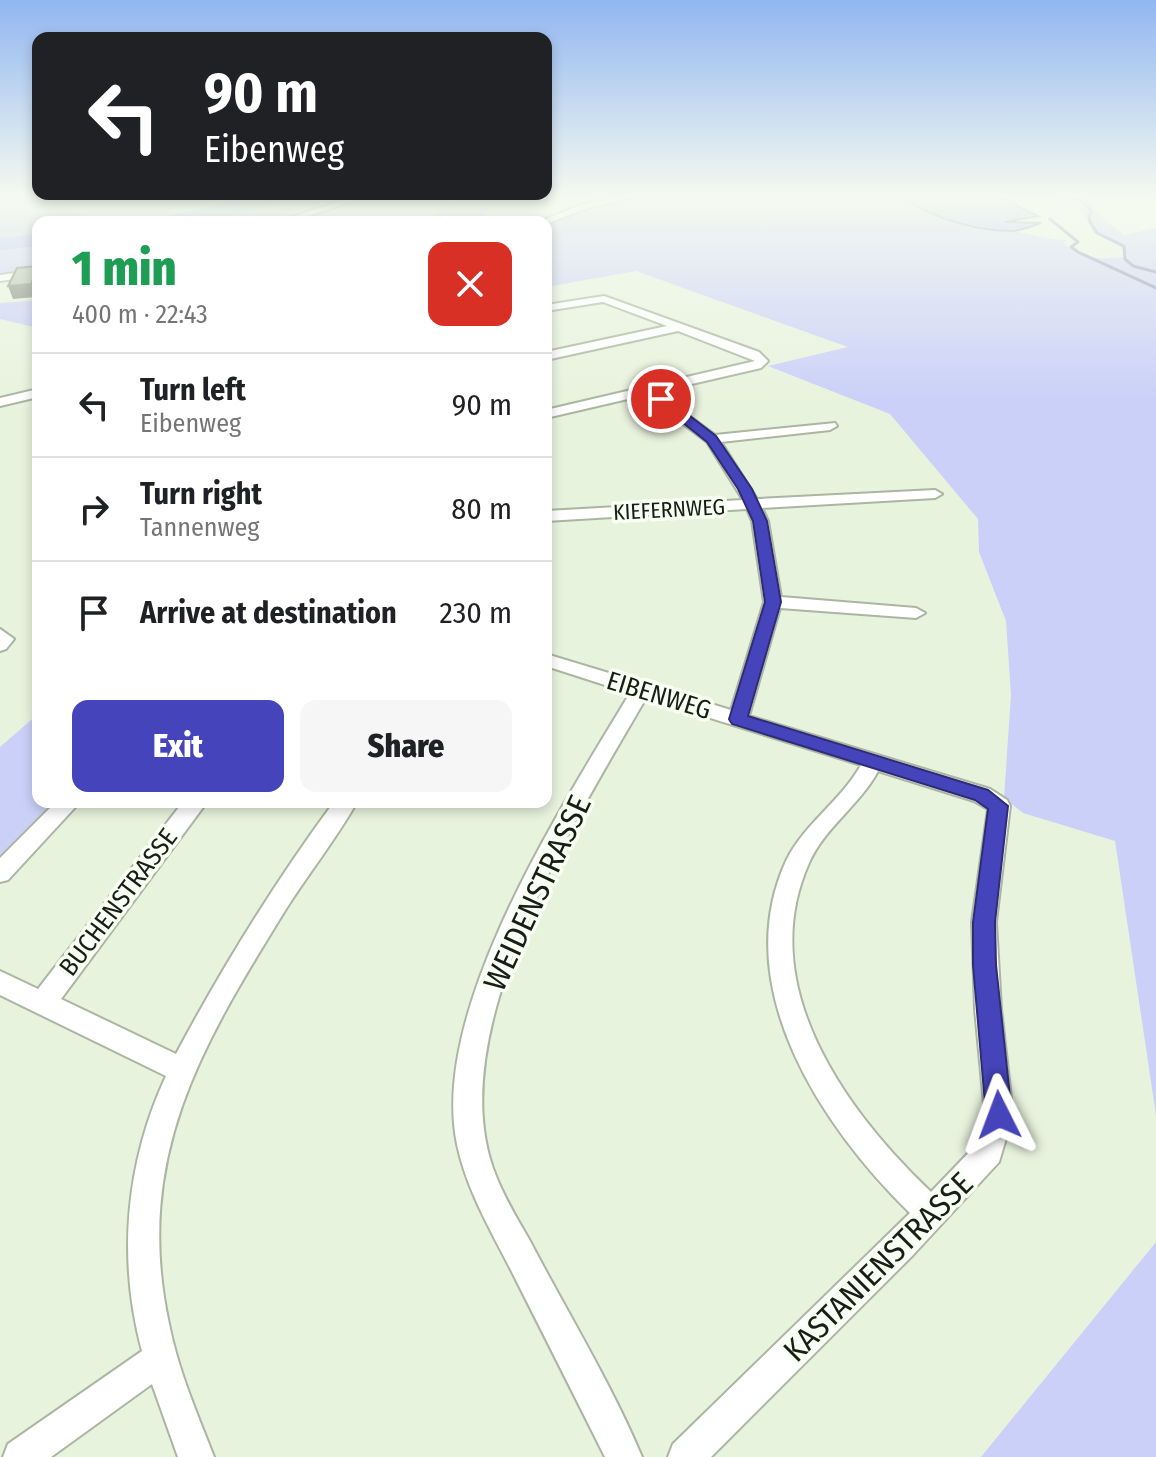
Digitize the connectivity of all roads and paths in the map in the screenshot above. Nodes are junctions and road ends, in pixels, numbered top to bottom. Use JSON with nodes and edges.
{"nodes":[{"id":1,"x":32,"y":274,"type":"edge"},
{"id":2,"x":0,"y":278,"type":"edge"},
{"id":3,"x":552,"y":307,"type":"edge"},
{"id":4,"x":679,"y":327,"type":"junction"},
{"id":5,"x":552,"y":355,"type":"edge"},
{"id":6,"x":648,"y":391,"type":"junction"},
{"id":7,"x":32,"y":394,"type":"edge"},
{"id":8,"x":0,"y":402,"type":"edge"},
{"id":9,"x":552,"y":413,"type":"edge"},
{"id":10,"x":830,"y":426,"type":"dead end"},
{"id":11,"x":712,"y":439,"type":"junction"},
{"id":12,"x":935,"y":494,"type":"dead end"},
{"id":13,"x":754,"y":505,"type":"junction"},
{"id":14,"x":552,"y":516,"type":"edge"},
{"id":15,"x":773,"y":602,"type":"junction"},
{"id":16,"x":916,"y":613,"type":"dead end"},
{"id":17,"x":0,"y":635,"type":"edge"},
{"id":18,"x":0,"y":645,"type":"edge"},
{"id":19,"x":552,"y":662,"type":"edge"},
{"id":20,"x":641,"y":690,"type":"junction"},
{"id":21,"x":738,"y":719,"type":"junction"},
{"id":22,"x":873,"y":761,"type":"junction"},
{"id":23,"x":999,"y":806,"type":"joint"},
{"id":24,"x":63,"y":808,"type":"edge"},
{"id":25,"x":191,"y":808,"type":"edge"},
{"id":26,"x":342,"y":808,"type":"edge"},
{"id":27,"x":0,"y":873,"type":"edge"},
{"id":28,"x":0,"y":982,"type":"edge"},
{"id":29,"x":42,"y":1004,"type":"junction"},
{"id":30,"x":182,"y":1069,"type":"junction"},
{"id":31,"x":930,"y":1212,"type":"junction"},
{"id":32,"x":160,"y":1358,"type":"junction"},
{"id":33,"x":21,"y":1457,"type":"edge"},
{"id":34,"x":196,"y":1457,"type":"edge"},
{"id":35,"x":624,"y":1457,"type":"edge"},
{"id":36,"x":686,"y":1457,"type":"edge"}],
"edges":[{"from":1,"to":2,"type":"street"},
{"from":3,"to":4,"type":"street"},
{"from":4,"to":5,"type":"street"},
{"from":4,"to":6,"type":"street"},
{"from":6,"to":9,"type":"street"},
{"from":6,"to":11,"type":"street"},
{"from":7,"to":8,"type":"street"},
{"from":10,"to":11,"type":"street"},
{"from":11,"to":13,"type":"street"},
{"from":12,"to":13,"type":"street","name":"KIEFERNWEG"},
{"from":13,"to":14,"type":"street","name":"KIEFERNWEG"},
{"from":13,"to":15,"type":"street"},
{"from":15,"to":16,"type":"street"},
{"from":15,"to":21,"type":"street"},
{"from":17,"to":18,"type":"street"},
{"from":19,"to":20,"type":"street","name":"EIBENWEG"},
{"from":20,"to":21,"type":"street","name":"EIBENWEG"},
{"from":20,"to":35,"type":"street","name":"WEIDENSTRASSE"},
{"from":21,"to":22,"type":"street","name":"EIBENWEG"},
{"from":22,"to":23,"type":"street","name":"EIBENWEG"},
{"from":22,"to":31,"type":"street"},
{"from":23,"to":31,"type":"street","name":"KASTANIENSTRASSE"},
{"from":24,"to":27,"type":"street"},
{"from":25,"to":29,"type":"street","name":"BUCHENSTRASSE"},
{"from":26,"to":30,"type":"street"},
{"from":28,"to":29,"type":"street","name":"BUCHENSTRASSE"},
{"from":29,"to":30,"type":"street","name":"BUCHENSTRASSE"},
{"from":30,"to":32,"type":"street"},
{"from":31,"to":36,"type":"street","name":"KASTANIENSTRASSE"},
{"from":32,"to":33,"type":"street"},
{"from":32,"to":34,"type":"street"}]}
